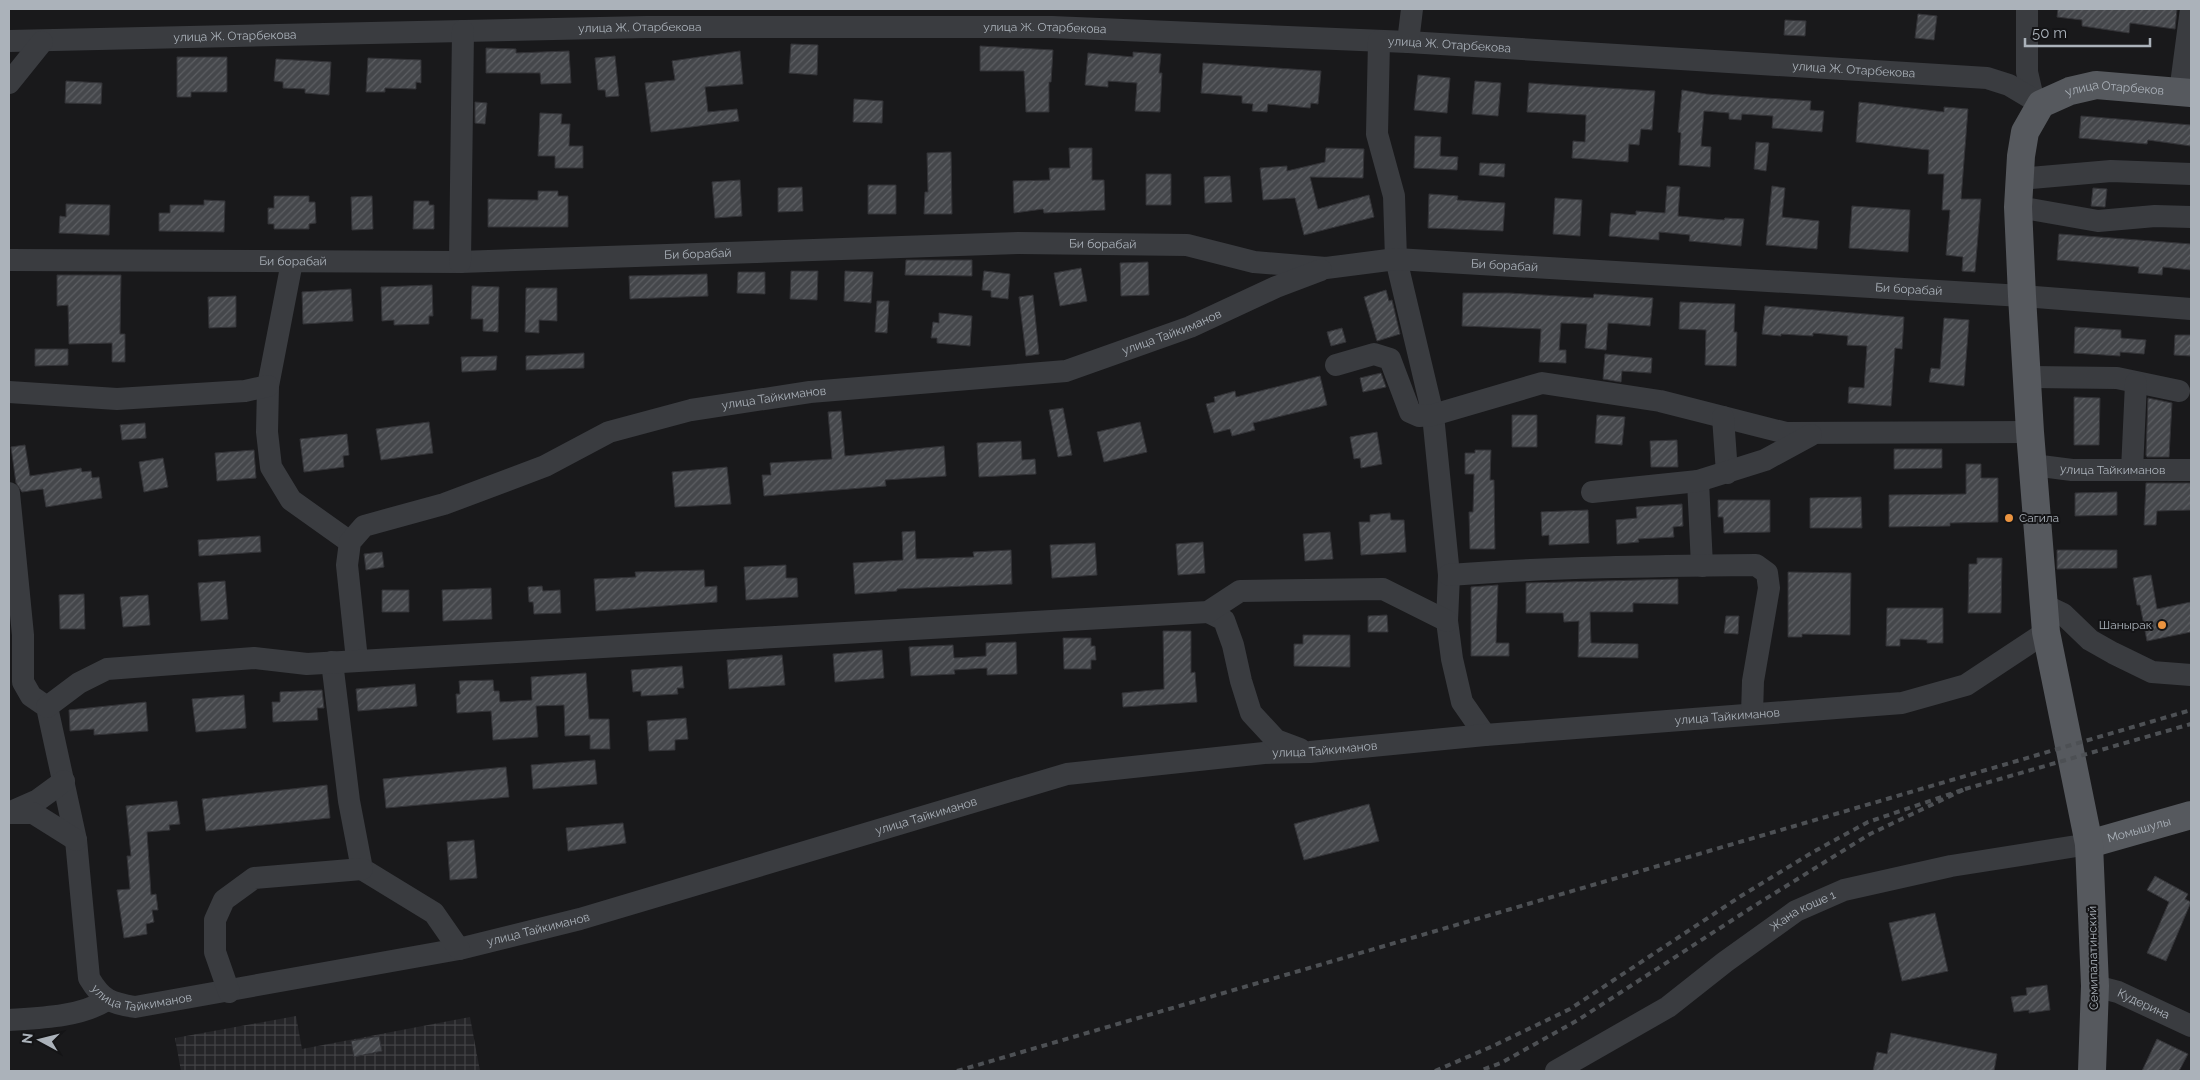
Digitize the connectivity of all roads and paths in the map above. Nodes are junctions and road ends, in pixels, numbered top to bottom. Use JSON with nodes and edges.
{"nodes":[{"id":1,"x":1412,"y":9,"type":"edge"},
{"id":2,"x":2027,"y":9,"type":"edge"},
{"id":3,"x":2191,"y":9,"type":"edge"},
{"id":4,"x":463,"y":31,"type":"junction"},
{"id":5,"x":12,"y":36,"type":"edge"},
{"id":6,"x":1378,"y":41,"type":"junction"},
{"id":7,"x":42,"y":42,"type":"junction"},
{"id":8,"x":1408,"y":42,"type":"junction"},
{"id":9,"x":9,"y":83,"type":"edge"},
{"id":10,"x":2186,"y":92,"type":"edge"},
{"id":11,"x":2037,"y":101,"type":"junction"},
{"id":12,"x":2191,"y":174,"type":"edge"},
{"id":13,"x":2019,"y":179,"type":"junction"},
{"id":14,"x":2018,"y":207,"type":"junction"},
{"id":15,"x":2191,"y":217,"type":"edge"},
{"id":16,"x":1396,"y":259,"type":"junction"},
{"id":17,"x":9,"y":260,"type":"edge"},
{"id":18,"x":292,"y":262,"type":"junction"},
{"id":19,"x":460,"y":262,"type":"junction"},
{"id":20,"x":1326,"y":268,"type":"junction"},
{"id":21,"x":2022,"y":296,"type":"junction"},
{"id":22,"x":2191,"y":308,"type":"edge"},
{"id":23,"x":1336,"y":365,"type":"dead end"},
{"id":24,"x":2027,"y":377,"type":"junction"},
{"id":25,"x":2136,"y":383,"type":"junction"},
{"id":26,"x":268,"y":386,"type":"junction"},
{"id":27,"x":9,"y":392,"type":"edge"},
{"id":28,"x":2179,"y":392,"type":"dead end"},
{"id":29,"x":1433,"y":415,"type":"junction"},
{"id":30,"x":1723,"y":417,"type":"junction"},
{"id":31,"x":2030,"y":432,"type":"junction"},
{"id":32,"x":1814,"y":433,"type":"junction"},
{"id":33,"x":2033,"y":465,"type":"junction"},
{"id":34,"x":2132,"y":470,"type":"junction"},
{"id":35,"x":2191,"y":470,"type":"edge"},
{"id":36,"x":1727,"y":472,"type":"junction"},
{"id":37,"x":1698,"y":481,"type":"junction"},
{"id":38,"x":1592,"y":492,"type":"dead end"},
{"id":39,"x":9,"y":493,"type":"edge"},
{"id":40,"x":350,"y":542,"type":"junction"},
{"id":41,"x":1702,"y":566,"type":"junction"},
{"id":42,"x":1449,"y":575,"type":"junction"},
{"id":43,"x":2044,"y":605,"type":"junction"},
{"id":44,"x":1208,"y":612,"type":"junction"},
{"id":45,"x":1447,"y":621,"type":"junction"},
{"id":46,"x":2046,"y":632,"type":"junction"},
{"id":47,"x":357,"y":660,"type":"junction"},
{"id":48,"x":332,"y":662,"type":"junction"},
{"id":49,"x":2191,"y":675,"type":"edge"},
{"id":50,"x":16,"y":683,"type":"edge"},
{"id":51,"x":47,"y":707,"type":"junction"},
{"id":52,"x":1752,"y":714,"type":"junction"},
{"id":53,"x":1485,"y":735,"type":"junction"},
{"id":54,"x":1310,"y":752,"type":"junction"},
{"id":55,"x":64,"y":781,"type":"junction"},
{"id":56,"x":11,"y":812,"type":"edge"},
{"id":57,"x":2191,"y":815,"type":"edge"},
{"id":58,"x":76,"y":840,"type":"junction"},
{"id":59,"x":2089,"y":844,"type":"junction"},
{"id":60,"x":362,"y":869,"type":"junction"},
{"id":61,"x":459,"y":949,"type":"junction"},
{"id":62,"x":2095,"y":986,"type":"junction"},
{"id":63,"x":229,"y":992,"type":"junction"},
{"id":64,"x":107,"y":1000,"type":"junction"},
{"id":65,"x":9,"y":1020,"type":"edge"},
{"id":66,"x":2191,"y":1026,"type":"edge"},
{"id":67,"x":1556,"y":1071,"type":"edge"},
{"id":68,"x":2092,"y":1071,"type":"edge"}],
"edges":[{"from":1,"to":8,"type":"street"},
{"from":2,"to":11,"type":"street"},
{"from":3,"to":10,"type":"street"},
{"from":4,"to":6,"type":"street","name":"улица Ж. Отарбекова"},
{"from":4,"to":7,"type":"street","name":"улица Ж. Отарбекова"},
{"from":4,"to":19,"type":"street"},
{"from":5,"to":7,"type":"street","name":"улица Ж. Отарбекова"},
{"from":6,"to":8,"type":"street","name":"улица Ж. Отарбекова"},
{"from":6,"to":16,"type":"street"},
{"from":7,"to":9,"type":"street"},
{"from":8,"to":11,"type":"street","name":"улица Ж. Отарбекова"},
{"from":10,"to":11,"type":"main road","name":"улица Отарбеков"},
{"from":11,"to":13,"type":"main road","name":"Семипалатинский"},
{"from":12,"to":13,"type":"street"},
{"from":13,"to":14,"type":"main road","name":"Семипалатинский"},
{"from":14,"to":15,"type":"street"},
{"from":14,"to":21,"type":"main road","name":"Семипалатинский"},
{"from":16,"to":20,"type":"street","name":"Би борабай"},
{"from":16,"to":21,"type":"street","name":"Би борабай"},
{"from":16,"to":29,"type":"street"},
{"from":17,"to":18,"type":"street","name":"Би борабай"},
{"from":18,"to":19,"type":"street","name":"Би борабай"},
{"from":18,"to":26,"type":"street"},
{"from":19,"to":20,"type":"street","name":"Би борабай"},
{"from":20,"to":40,"type":"street","name":"улица Тайкиманов"},
{"from":21,"to":22,"type":"street","name":"Би борабай"},
{"from":21,"to":24,"type":"main road","name":"Семипалатинский"},
{"from":23,"to":29,"type":"street"},
{"from":24,"to":25,"type":"street"},
{"from":24,"to":31,"type":"main road","name":"Семипалатинский"},
{"from":25,"to":28,"type":"street"},
{"from":25,"to":34,"type":"street"},
{"from":26,"to":27,"type":"street"},
{"from":26,"to":40,"type":"street"},
{"from":29,"to":30,"type":"street"},
{"from":29,"to":42,"type":"street"},
{"from":30,"to":32,"type":"street"},
{"from":30,"to":36,"type":"street"},
{"from":31,"to":32,"type":"street"},
{"from":31,"to":33,"type":"main road","name":"Семипалатинский"},
{"from":32,"to":36,"type":"street"},
{"from":33,"to":34,"type":"street","name":"улица Тайкиманов"},
{"from":33,"to":43,"type":"main road","name":"Семипалатинский"},
{"from":34,"to":35,"type":"street","name":"улица Тайкиманов"},
{"from":36,"to":37,"type":"street"},
{"from":37,"to":38,"type":"street"},
{"from":37,"to":41,"type":"street"},
{"from":39,"to":50,"type":"street"},
{"from":40,"to":47,"type":"street"},
{"from":41,"to":42,"type":"street"},
{"from":41,"to":52,"type":"street"},
{"from":42,"to":45,"type":"street"},
{"from":43,"to":46,"type":"main road","name":"Семипалатинский"},
{"from":43,"to":49,"type":"street"},
{"from":44,"to":45,"type":"street"},
{"from":44,"to":47,"type":"street"},
{"from":44,"to":54,"type":"street"},
{"from":45,"to":53,"type":"street"},
{"from":46,"to":52,"type":"street","name":"улица Тайкиманов"},
{"from":46,"to":59,"type":"main road","name":"Семипалатинский"},
{"from":47,"to":48,"type":"street"},
{"from":48,"to":51,"type":"street"},
{"from":48,"to":60,"type":"street"},
{"from":50,"to":51,"type":"street"},
{"from":51,"to":55,"type":"street","name":"улица Тайкиманов"},
{"from":52,"to":53,"type":"street","name":"улица Тайкиманов"},
{"from":53,"to":54,"type":"street","name":"улица Тайкиманов"},
{"from":54,"to":61,"type":"street","name":"улица Тайкиманов"},
{"from":55,"to":56,"type":"street"},
{"from":55,"to":58,"type":"street","name":"улица Тайкиманов"},
{"from":56,"to":58,"type":"street"},
{"from":57,"to":59,"type":"main road","name":"Момышулы"},
{"from":58,"to":64,"type":"street","name":"улица Тайкиманов"},
{"from":59,"to":62,"type":"main road","name":"Семипалатинский"},
{"from":59,"to":67,"type":"street","name":"Жана коше 1"},
{"from":60,"to":61,"type":"street"},
{"from":60,"to":63,"type":"street"},
{"from":61,"to":63,"type":"street","name":"улица Тайкиманов"},
{"from":62,"to":66,"type":"street","name":"Кудерина"},
{"from":62,"to":68,"type":"main road","name":"Семипалатинский"},
{"from":63,"to":64,"type":"street","name":"улица Тайкиманов"},
{"from":64,"to":65,"type":"street"}]}
